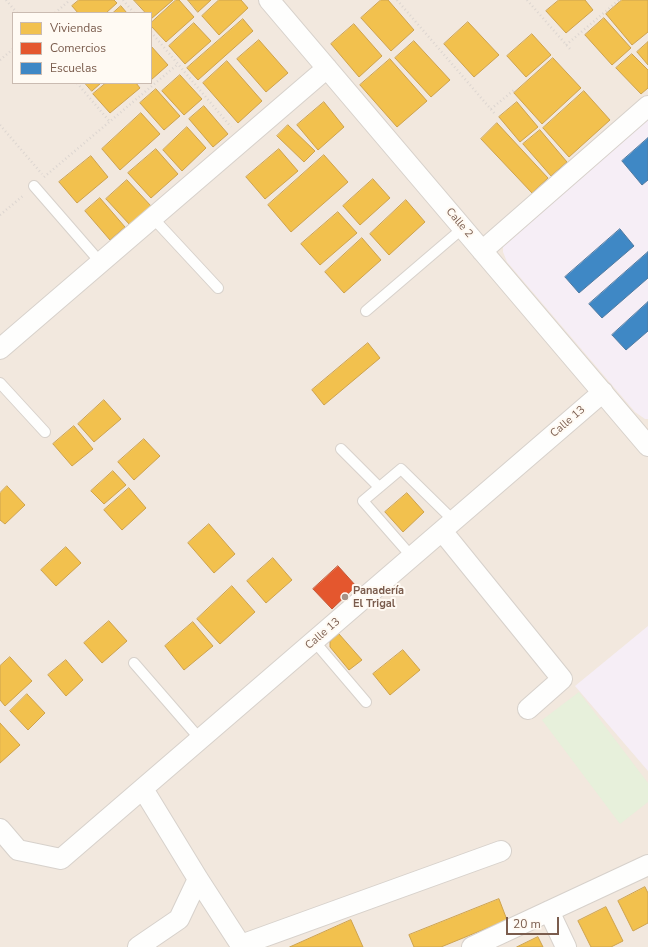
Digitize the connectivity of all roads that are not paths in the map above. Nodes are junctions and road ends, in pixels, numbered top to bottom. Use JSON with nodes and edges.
{"nodes":[{"id":1,"x":269,"y":0,"type":"edge"},
{"id":2,"x":327,"y":68,"type":"junction"},
{"id":3,"x":648,"y":106,"type":"edge"},
{"id":4,"x":34,"y":186,"type":"road end"},
{"id":5,"x":153,"y":218,"type":"junction"},
{"id":6,"x":463,"y":228,"type":"junction"},
{"id":7,"x":482,"y":251,"type":"junction"},
{"id":8,"x":101,"y":263,"type":"junction"},
{"id":9,"x":218,"y":288,"type":"dead end"},
{"id":10,"x":366,"y":311,"type":"dead end"},
{"id":11,"x":0,"y":349,"type":"edge"},
{"id":12,"x":0,"y":382,"type":"edge"},
{"id":13,"x":603,"y":392,"type":"junction"},
{"id":14,"x":45,"y":432,"type":"dead end"},
{"id":15,"x":648,"y":446,"type":"edge"},
{"id":16,"x":341,"y":449,"type":"dead end"},
{"id":17,"x":379,"y":487,"type":"junction"},
{"id":18,"x":448,"y":526,"type":"junction"},
{"id":19,"x":412,"y":557,"type":"junction"},
{"id":20,"x":314,"y":641,"type":"junction"},
{"id":21,"x":134,"y":664,"type":"dead end"},
{"id":22,"x":366,"y":702,"type":"dead end"},
{"id":23,"x":528,"y":709,"type":"dead end"},
{"id":24,"x":200,"y":740,"type":"junction"},
{"id":25,"x":143,"y":789,"type":"junction"},
{"id":26,"x":0,"y":829,"type":"edge"},
{"id":27,"x":501,"y":851,"type":"dead end"},
{"id":28,"x":648,"y":865,"type":"edge"},
{"id":29,"x":198,"y":879,"type":"junction"},
{"id":30,"x":549,"y":911,"type":"junction"},
{"id":31,"x":242,"y":946,"type":"edge"},
{"id":32,"x":138,"y":947,"type":"edge"},
{"id":33,"x":472,"y":947,"type":"edge"},
{"id":34,"x":566,"y":947,"type":"edge"}],
"edges":[{"from":1,"to":2,"type":"street","name":"Calle 2"},
{"from":2,"to":5,"type":"street"},
{"from":2,"to":6,"type":"street","name":"Calle 2"},
{"from":3,"to":7,"type":"street"},
{"from":4,"to":8,"type":"lane"},
{"from":5,"to":8,"type":"street"},
{"from":5,"to":9,"type":"lane"},
{"from":6,"to":7,"type":"street","name":"Calle 2"},
{"from":6,"to":10,"type":"lane"},
{"from":7,"to":13,"type":"street","name":"Calle 2"},
{"from":8,"to":11,"type":"street"},
{"from":12,"to":14,"type":"lane"},
{"from":13,"to":15,"type":"street","name":"Calle 2"},
{"from":13,"to":18,"type":"street","name":"Calle 13"},
{"from":16,"to":17,"type":"lane"},
{"from":17,"to":18,"type":"lane"},
{"from":17,"to":19,"type":"lane"},
{"from":18,"to":19,"type":"street","name":"Calle 13"},
{"from":18,"to":23,"type":"street"},
{"from":19,"to":20,"type":"street","name":"Calle 13"},
{"from":20,"to":22,"type":"lane"},
{"from":20,"to":24,"type":"street","name":"Calle 13"},
{"from":21,"to":24,"type":"lane"},
{"from":24,"to":25,"type":"street","name":"Calle 13"},
{"from":25,"to":26,"type":"street","name":"Calle 13"},
{"from":25,"to":29,"type":"street"},
{"from":27,"to":31,"type":"street"},
{"from":28,"to":30,"type":"street"},
{"from":29,"to":31,"type":"street"},
{"from":29,"to":32,"type":"street"},
{"from":30,"to":33,"type":"street"},
{"from":30,"to":34,"type":"street"}]}
